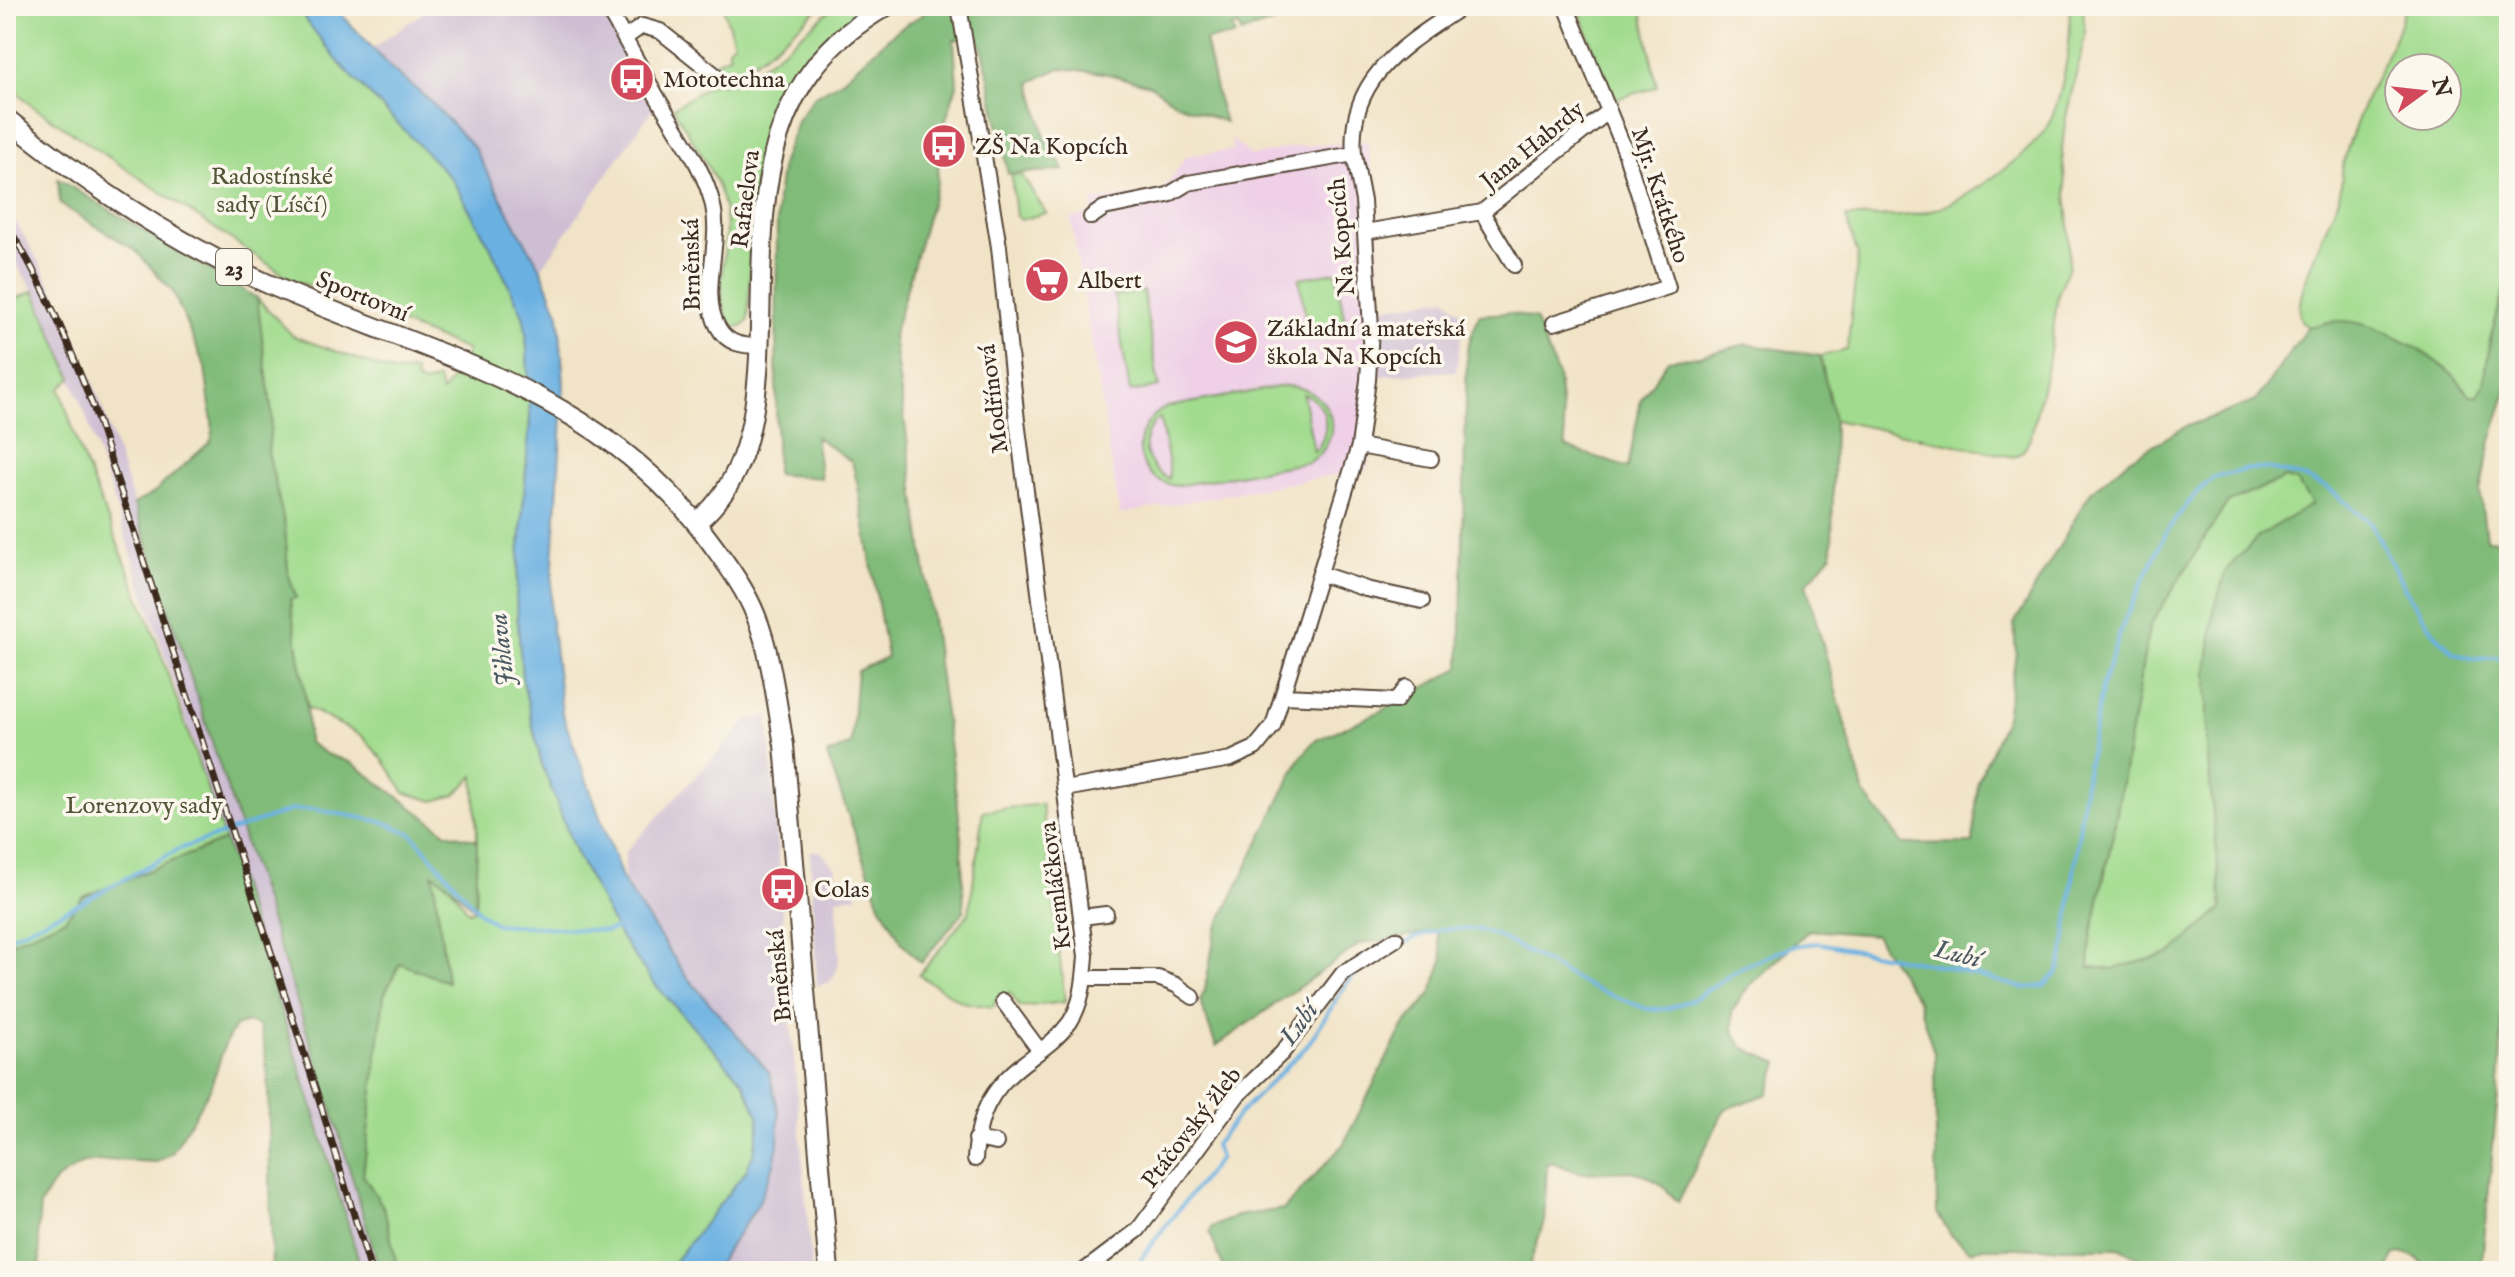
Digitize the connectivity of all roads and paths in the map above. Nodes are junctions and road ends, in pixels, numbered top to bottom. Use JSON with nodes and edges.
{"nodes":[{"id":1,"x":606,"y":6,"type":"edge"},
{"id":2,"x":887,"y":6,"type":"edge"},
{"id":3,"x":959,"y":6,"type":"edge"},
{"id":4,"x":1463,"y":6,"type":"edge"},
{"id":5,"x":1566,"y":6,"type":"edge"},
{"id":6,"x":625,"y":38,"type":"junction"},
{"id":7,"x":719,"y":78,"type":"dead end"},
{"id":8,"x":1609,"y":111,"type":"junction"},
{"id":9,"x":6,"y":118,"type":"edge"},
{"id":10,"x":1354,"y":154,"type":"junction"},
{"id":11,"x":1482,"y":212,"type":"junction"},
{"id":12,"x":1091,"y":217,"type":"dead end"},
{"id":13,"x":1365,"y":232,"type":"junction"},
{"id":14,"x":1514,"y":265,"type":"dead end"},
{"id":15,"x":1554,"y":323,"type":"dead end"},
{"id":16,"x":760,"y":346,"type":"junction"},
{"id":17,"x":1359,"y":446,"type":"junction"},
{"id":18,"x":1431,"y":459,"type":"dead end"},
{"id":19,"x":704,"y":515,"type":"junction"},
{"id":20,"x":1321,"y":574,"type":"junction"},
{"id":21,"x":1422,"y":601,"type":"dead end"},
{"id":22,"x":1407,"y":687,"type":"dead end"},
{"id":23,"x":1284,"y":696,"type":"junction"},
{"id":24,"x":1065,"y":789,"type":"junction"},
{"id":25,"x":1106,"y":914,"type":"dead end"},
{"id":26,"x":1082,"y":917,"type":"junction"},
{"id":27,"x":1396,"y":939,"type":"dead end"},
{"id":28,"x":1085,"y":978,"type":"junction"},
{"id":29,"x":1193,"y":997,"type":"dead end"},
{"id":30,"x":1003,"y":1001,"type":"dead end"},
{"id":31,"x":1040,"y":1051,"type":"junction"},
{"id":32,"x":976,"y":1139,"type":"junction"},
{"id":33,"x":996,"y":1143,"type":"dead end"},
{"id":34,"x":975,"y":1159,"type":"dead end"},
{"id":35,"x":829,"y":1271,"type":"edge"},
{"id":36,"x":1084,"y":1271,"type":"edge"}],
"edges":[{"from":1,"to":6,"type":"street","name":"Brněnská"},
{"from":2,"to":16,"type":"main road","name":"Rafaelova"},
{"from":3,"to":24,"type":"street","name":"Modřínová"},
{"from":4,"to":10,"type":"street"},
{"from":5,"to":8,"type":"street","name":"Mjr. Krátkého"},
{"from":6,"to":7,"type":"street"},
{"from":6,"to":16,"type":"street","name":"Brněnská"},
{"from":8,"to":11,"type":"street","name":"Jana Habrdy"},
{"from":8,"to":15,"type":"street","name":"Mjr. Krátkého"},
{"from":9,"to":19,"type":"main road","name":"Sportovní","number":"23"},
{"from":10,"to":12,"type":"street","name":"Na Kopcích"},
{"from":10,"to":13,"type":"street","name":"Na Kopcích"},
{"from":11,"to":13,"type":"street","name":"Jana Habrdy"},
{"from":11,"to":14,"type":"street","name":"Jana Habrdy"},
{"from":13,"to":17,"type":"street","name":"Na Kopcích"},
{"from":16,"to":19,"type":"main road"},
{"from":17,"to":18,"type":"street"},
{"from":17,"to":20,"type":"street","name":"Na Kopcích"},
{"from":19,"to":35,"type":"main road","name":"Brněnská","number":"23"},
{"from":20,"to":21,"type":"street"},
{"from":20,"to":23,"type":"street","name":"Na Kopcích"},
{"from":22,"to":23,"type":"street"},
{"from":23,"to":24,"type":"street","name":"Na Kopcích"},
{"from":24,"to":26,"type":"street","name":"Kremláčkova"},
{"from":25,"to":26,"type":"street"},
{"from":26,"to":28,"type":"street","name":"Kremláčkova"},
{"from":27,"to":36,"type":"street","name":"Ptáčovský žleb"},
{"from":28,"to":29,"type":"street","name":"Kremláčkova"},
{"from":28,"to":31,"type":"street","name":"Kremláčkova"},
{"from":30,"to":31,"type":"street"},
{"from":31,"to":32,"type":"street","name":"Kremláčkova"},
{"from":32,"to":33,"type":"street"},
{"from":32,"to":34,"type":"street","name":"Kremláčkova"}]}
